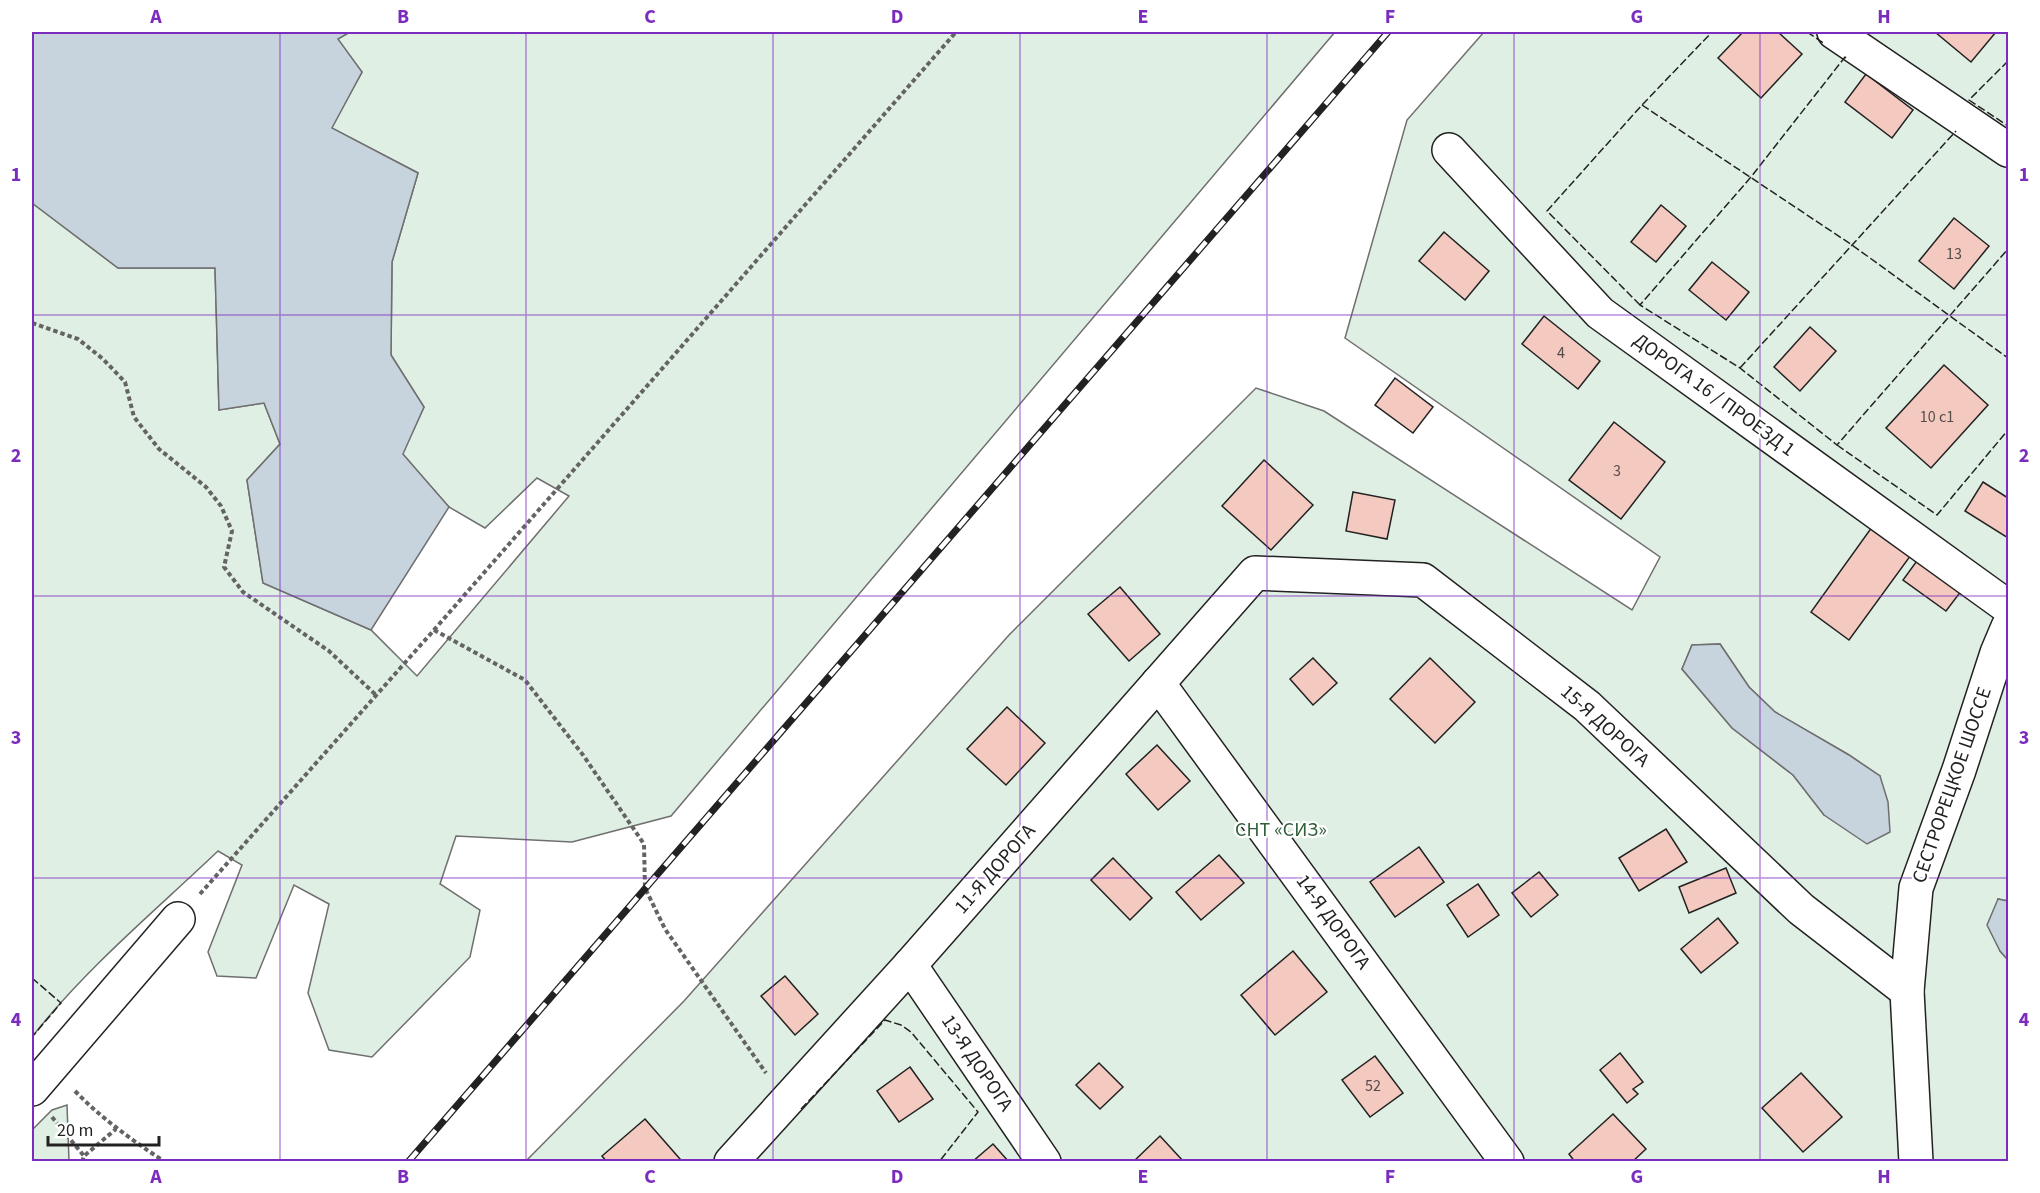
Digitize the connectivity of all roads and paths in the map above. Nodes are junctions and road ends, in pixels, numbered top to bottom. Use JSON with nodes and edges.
{"nodes":[{"id":1,"x":956,"y":32,"type":"edge"},
{"id":2,"x":1834,"y":32,"type":"edge"},
{"id":3,"x":1449,"y":150,"type":"dead end"},
{"id":4,"x":2008,"y":150,"type":"edge"},
{"id":5,"x":32,"y":323,"type":"edge"},
{"id":6,"x":1255,"y":573,"type":"joint"},
{"id":7,"x":2008,"y":607,"type":"edge"},
{"id":8,"x":2008,"y":627,"type":"edge"},
{"id":9,"x":434,"y":630,"type":"junction"},
{"id":10,"x":1158,"y":683,"type":"junction"},
{"id":11,"x":376,"y":695,"type":"junction"},
{"id":12,"x":178,"y":920,"type":"joint"},
{"id":13,"x":910,"y":965,"type":"junction"},
{"id":14,"x":1907,"y":991,"type":"junction"},
{"id":15,"x":43,"y":1089,"type":"edge"},
{"id":16,"x":786,"y":1101,"type":"junction"},
{"id":17,"x":116,"y":1129,"type":"junction"},
{"id":18,"x":84,"y":1156,"type":"junction"},
{"id":19,"x":82,"y":1161,"type":"edge"},
{"id":20,"x":165,"y":1161,"type":"edge"},
{"id":21,"x":731,"y":1161,"type":"edge"},
{"id":22,"x":1044,"y":1161,"type":"edge"},
{"id":23,"x":1508,"y":1161,"type":"edge"},
{"id":24,"x":1916,"y":1161,"type":"edge"}],
"edges":[{"from":1,"to":9,"type":"path"},
{"from":2,"to":4,"type":"street"},
{"from":3,"to":7,"type":"street","name":"ДОРОГА 16 / ПРОЕЗД 1"},
{"from":5,"to":11,"type":"path"},
{"from":6,"to":10,"type":"street","name":"11-Я ДОРОГА"},
{"from":6,"to":14,"type":"street","name":"15-Я ДОРОГА"},
{"from":8,"to":14,"type":"street","name":"СЕСТРОРЕЦКОЕ ШОССЕ"},
{"from":9,"to":11,"type":"path"},
{"from":9,"to":16,"type":"path"},
{"from":10,"to":13,"type":"street","name":"11-Я ДОРОГА"},
{"from":10,"to":23,"type":"street","name":"14-Я ДОРОГА"},
{"from":11,"to":12,"type":"path"},
{"from":12,"to":15,"type":"street"},
{"from":13,"to":16,"type":"street","name":"11-Я ДОРОГА"},
{"from":13,"to":22,"type":"street","name":"13-Я ДОРОГА"},
{"from":14,"to":24,"type":"street","name":"СЕСТРОРЕЦКОЕ ШОССЕ"},
{"from":15,"to":17,"type":"path"},
{"from":15,"to":18,"type":"path"},
{"from":16,"to":21,"type":"street","name":"11-Я ДОРОГА"},
{"from":17,"to":18,"type":"path"},
{"from":17,"to":20,"type":"path"},
{"from":18,"to":19,"type":"path"}]}
